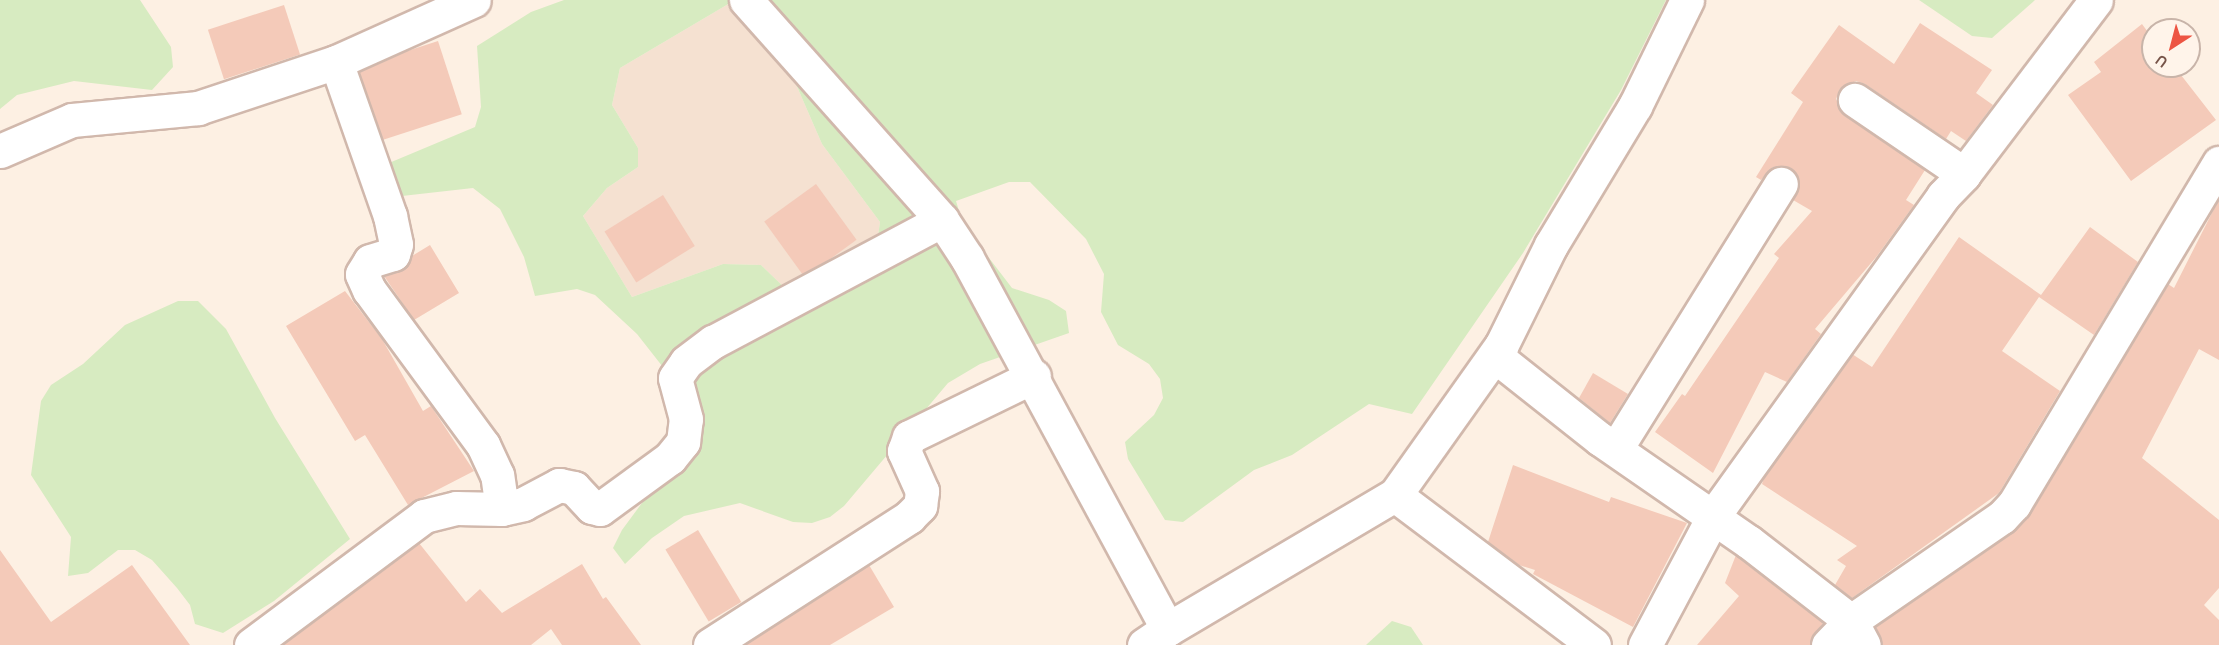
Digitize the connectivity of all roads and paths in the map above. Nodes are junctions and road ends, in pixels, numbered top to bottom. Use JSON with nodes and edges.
{"nodes":[{"id":1,"x":474,"y":0,"type":"edge"},
{"id":2,"x":746,"y":0,"type":"edge"},
{"id":3,"x":1687,"y":0,"type":"edge"},
{"id":4,"x":2096,"y":0,"type":"edge"},
{"id":5,"x":336,"y":62,"type":"junction"},
{"id":6,"x":1855,"y":100,"type":"dead end"},
{"id":7,"x":0,"y":151,"type":"edge"},
{"id":8,"x":2219,"y":163,"type":"edge"},
{"id":9,"x":1964,"y":174,"type":"junction"},
{"id":10,"x":1780,"y":184,"type":"dead end"},
{"id":11,"x":942,"y":220,"type":"junction"},
{"id":12,"x":1501,"y":346,"type":"junction"},
{"id":13,"x":1034,"y":375,"type":"junction"},
{"id":14,"x":1617,"y":447,"type":"junction"},
{"id":15,"x":1395,"y":495,"type":"junction"},
{"id":16,"x":502,"y":509,"type":"junction"},
{"id":17,"x":1714,"y":515,"type":"junction"},
{"id":18,"x":1857,"y":633,"type":"edge"},
{"id":19,"x":1156,"y":637,"type":"edge"},
{"id":20,"x":251,"y":645,"type":"edge"},
{"id":21,"x":710,"y":645,"type":"edge"},
{"id":22,"x":1594,"y":645,"type":"edge"},
{"id":23,"x":1645,"y":645,"type":"edge"},
{"id":24,"x":1828,"y":645,"type":"edge"}],
"edges":[{"from":1,"to":5,"type":"street"},
{"from":2,"to":11,"type":"street"},
{"from":3,"to":12,"type":"street"},
{"from":4,"to":9,"type":"street"},
{"from":5,"to":7,"type":"street"},
{"from":5,"to":16,"type":"street"},
{"from":6,"to":9,"type":"street"},
{"from":8,"to":18,"type":"street"},
{"from":9,"to":17,"type":"street"},
{"from":10,"to":14,"type":"street"},
{"from":11,"to":13,"type":"street"},
{"from":11,"to":16,"type":"street"},
{"from":12,"to":14,"type":"street"},
{"from":12,"to":15,"type":"street"},
{"from":13,"to":19,"type":"street"},
{"from":13,"to":21,"type":"street"},
{"from":14,"to":17,"type":"street"},
{"from":15,"to":19,"type":"street"},
{"from":15,"to":22,"type":"street"},
{"from":16,"to":20,"type":"street"},
{"from":17,"to":18,"type":"street"},
{"from":17,"to":23,"type":"street"},
{"from":18,"to":24,"type":"street"}]}
